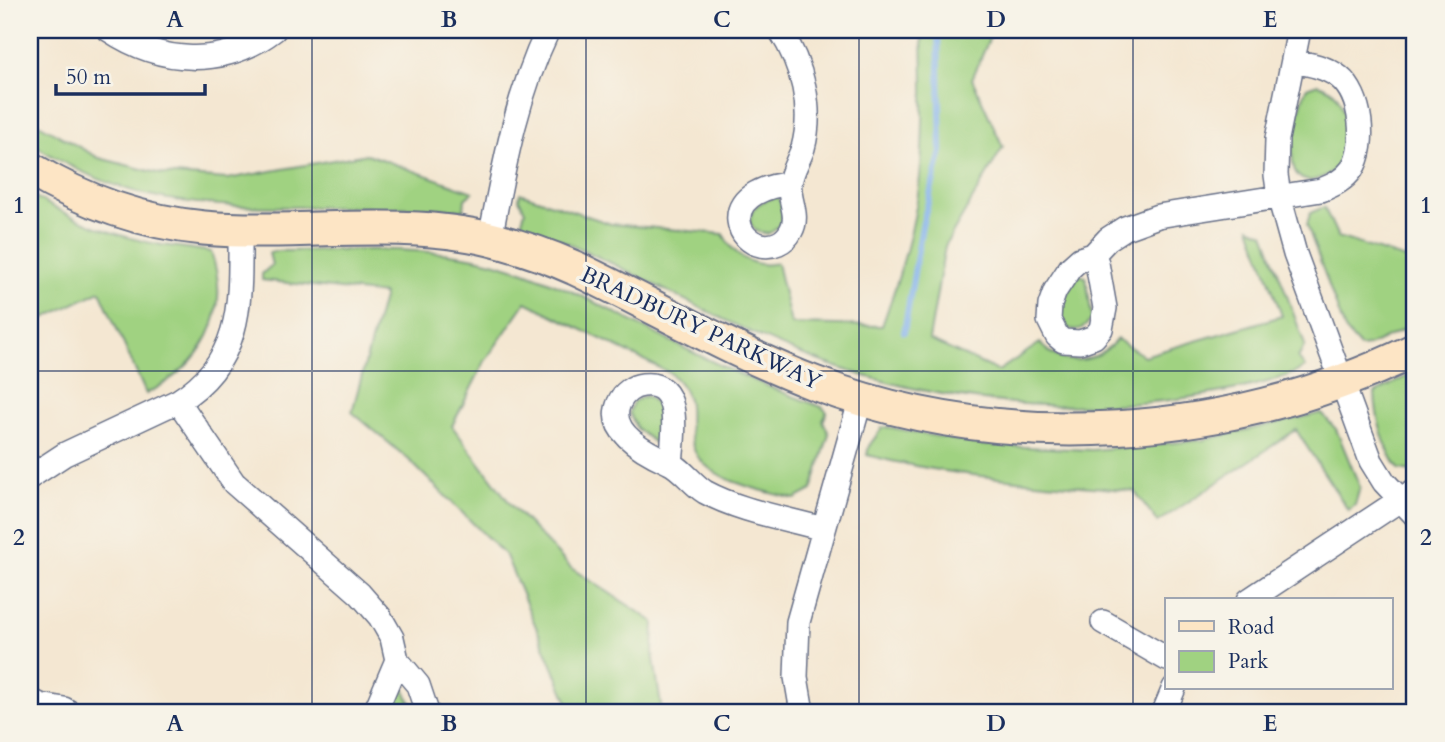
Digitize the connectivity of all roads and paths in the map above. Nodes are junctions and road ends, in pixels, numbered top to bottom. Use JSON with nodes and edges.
{"nodes":[{"id":1,"x":108,"y":30,"type":"edge"},
{"id":2,"x":274,"y":30,"type":"edge"},
{"id":3,"x":548,"y":30,"type":"edge"},
{"id":4,"x":780,"y":30,"type":"edge"},
{"id":5,"x":1298,"y":30,"type":"edge"},
{"id":6,"x":1293,"y":61,"type":"junction"},
{"id":7,"x":30,"y":169,"type":"edge"},
{"id":8,"x":790,"y":184,"type":"dead end"},
{"id":9,"x":1279,"y":196,"type":"junction"},
{"id":10,"x":240,"y":230,"type":"junction"},
{"id":11,"x":490,"y":239,"type":"junction"},
{"id":12,"x":1093,"y":255,"type":"dead end"},
{"id":13,"x":1415,"y":350,"type":"edge"},
{"id":14,"x":1341,"y":381,"type":"junction"},
{"id":15,"x":861,"y":398,"type":"junction"},
{"id":16,"x":178,"y":401,"type":"junction"},
{"id":17,"x":671,"y":463,"type":"dead end"},
{"id":18,"x":30,"y":477,"type":"edge"},
{"id":19,"x":1410,"y":501,"type":"edge"},
{"id":20,"x":823,"y":529,"type":"junction"},
{"id":21,"x":1252,"y":598,"type":"edge"},
{"id":22,"x":1103,"y":622,"type":"dead end"},
{"id":23,"x":1165,"y":658,"type":"edge"},
{"id":24,"x":397,"y":660,"type":"junction"},
{"id":25,"x":1173,"y":690,"type":"edge"},
{"id":26,"x":37,"y":706,"type":"edge"},
{"id":27,"x":69,"y":712,"type":"edge"},
{"id":28,"x":374,"y":712,"type":"edge"},
{"id":29,"x":427,"y":712,"type":"edge"},
{"id":30,"x":803,"y":712,"type":"edge"},
{"id":31,"x":1164,"y":712,"type":"edge"}],
"edges":[{"from":1,"to":2,"type":"street"},
{"from":3,"to":11,"type":"street"},
{"from":4,"to":8,"type":"street"},
{"from":5,"to":6,"type":"street"},
{"from":6,"to":9,"type":"street"},
{"from":6,"to":9,"type":"street"},
{"from":7,"to":10,"type":"street","name":"BRADBURY PARKWAY"},
{"from":9,"to":12,"type":"street"},
{"from":9,"to":14,"type":"street"},
{"from":10,"to":11,"type":"street","name":"BRADBURY PARKWAY"},
{"from":10,"to":16,"type":"street"},
{"from":11,"to":15,"type":"street","name":"BRADBURY PARKWAY"},
{"from":13,"to":14,"type":"street","name":"BRADBURY PARKWAY"},
{"from":14,"to":15,"type":"street","name":"BRADBURY PARKWAY"},
{"from":14,"to":19,"type":"street"},
{"from":15,"to":20,"type":"street"},
{"from":16,"to":18,"type":"street"},
{"from":16,"to":24,"type":"street"},
{"from":17,"to":20,"type":"street"},
{"from":19,"to":21,"type":"street"},
{"from":20,"to":30,"type":"street"},
{"from":22,"to":23,"type":"street"},
{"from":24,"to":28,"type":"street"},
{"from":24,"to":29,"type":"street"},
{"from":25,"to":31,"type":"street"},
{"from":26,"to":27,"type":"street"}]}
